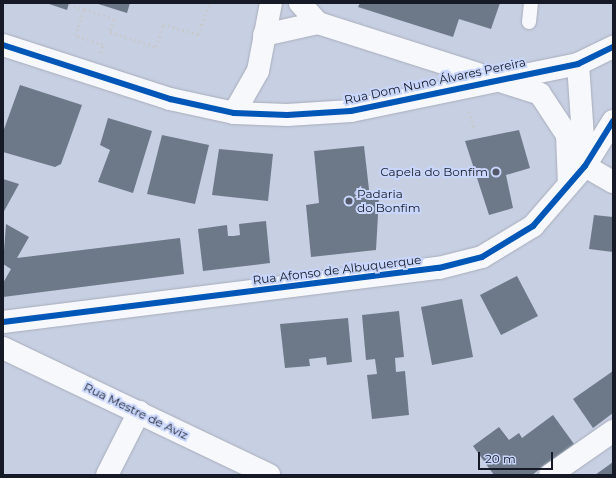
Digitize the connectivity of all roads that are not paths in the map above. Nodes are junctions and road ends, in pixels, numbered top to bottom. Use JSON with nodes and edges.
{"nodes":[{"id":1,"x":271,"y":3,"type":"edge"},
{"id":2,"x":300,"y":3,"type":"edge"},
{"id":3,"x":531,"y":3,"type":"edge"},
{"id":4,"x":529,"y":22,"type":"dead end"},
{"id":5,"x":318,"y":23,"type":"junction"},
{"id":6,"x":264,"y":35,"type":"junction"},
{"id":7,"x":3,"y":45,"type":"edge"},
{"id":8,"x":613,"y":47,"type":"edge"},
{"id":9,"x":578,"y":64,"type":"junction"},
{"id":10,"x":490,"y":79,"type":"junction"},
{"id":11,"x":234,"y":113,"type":"junction"},
{"id":12,"x":613,"y":122,"type":"edge"},
{"id":13,"x":585,"y":166,"type":"junction"},
{"id":14,"x":613,"y":182,"type":"edge"},
{"id":15,"x":569,"y":184,"type":"junction"},
{"id":16,"x":3,"y":322,"type":"edge"},
{"id":17,"x":3,"y":348,"type":"edge"},
{"id":18,"x":139,"y":412,"type":"junction"},
{"id":19,"x":613,"y":431,"type":"edge"},
{"id":20,"x":107,"y":475,"type":"edge"},
{"id":21,"x":269,"y":475,"type":"edge"},
{"id":22,"x":550,"y":475,"type":"edge"}],
"edges":[{"from":1,"to":6,"type":"street"},
{"from":2,"to":5,"type":"street"},
{"from":3,"to":4,"type":"lane"},
{"from":5,"to":6,"type":"street"},
{"from":5,"to":10,"type":"street"},
{"from":6,"to":11,"type":"street"},
{"from":7,"to":11,"type":"street","name":"Rua Dom Nuno Álvares Pereira"},
{"from":8,"to":9,"type":"street","name":"Rua Dom Nuno Álvares Pereira"},
{"from":9,"to":10,"type":"street","name":"Rua Dom Nuno Álvares Pereira"},
{"from":9,"to":13,"type":"street"},
{"from":10,"to":11,"type":"street","name":"Rua Dom Nuno Álvares Pereira"},
{"from":10,"to":15,"type":"street","name":"Rua Dom Nuno Álvares Pereira"},
{"from":12,"to":13,"type":"street","name":"Rua Afonso de Albuquerque"},
{"from":13,"to":14,"type":"street"},
{"from":13,"to":15,"type":"street","name":"Rua Afonso de Albuquerque"},
{"from":15,"to":16,"type":"street","name":"Rua Afonso de Albuquerque"},
{"from":17,"to":18,"type":"street","name":"Rua Mestre de Aviz"},
{"from":18,"to":20,"type":"street"},
{"from":18,"to":21,"type":"street","name":"Rua Mestre de Aviz"},
{"from":19,"to":22,"type":"street"}]}
